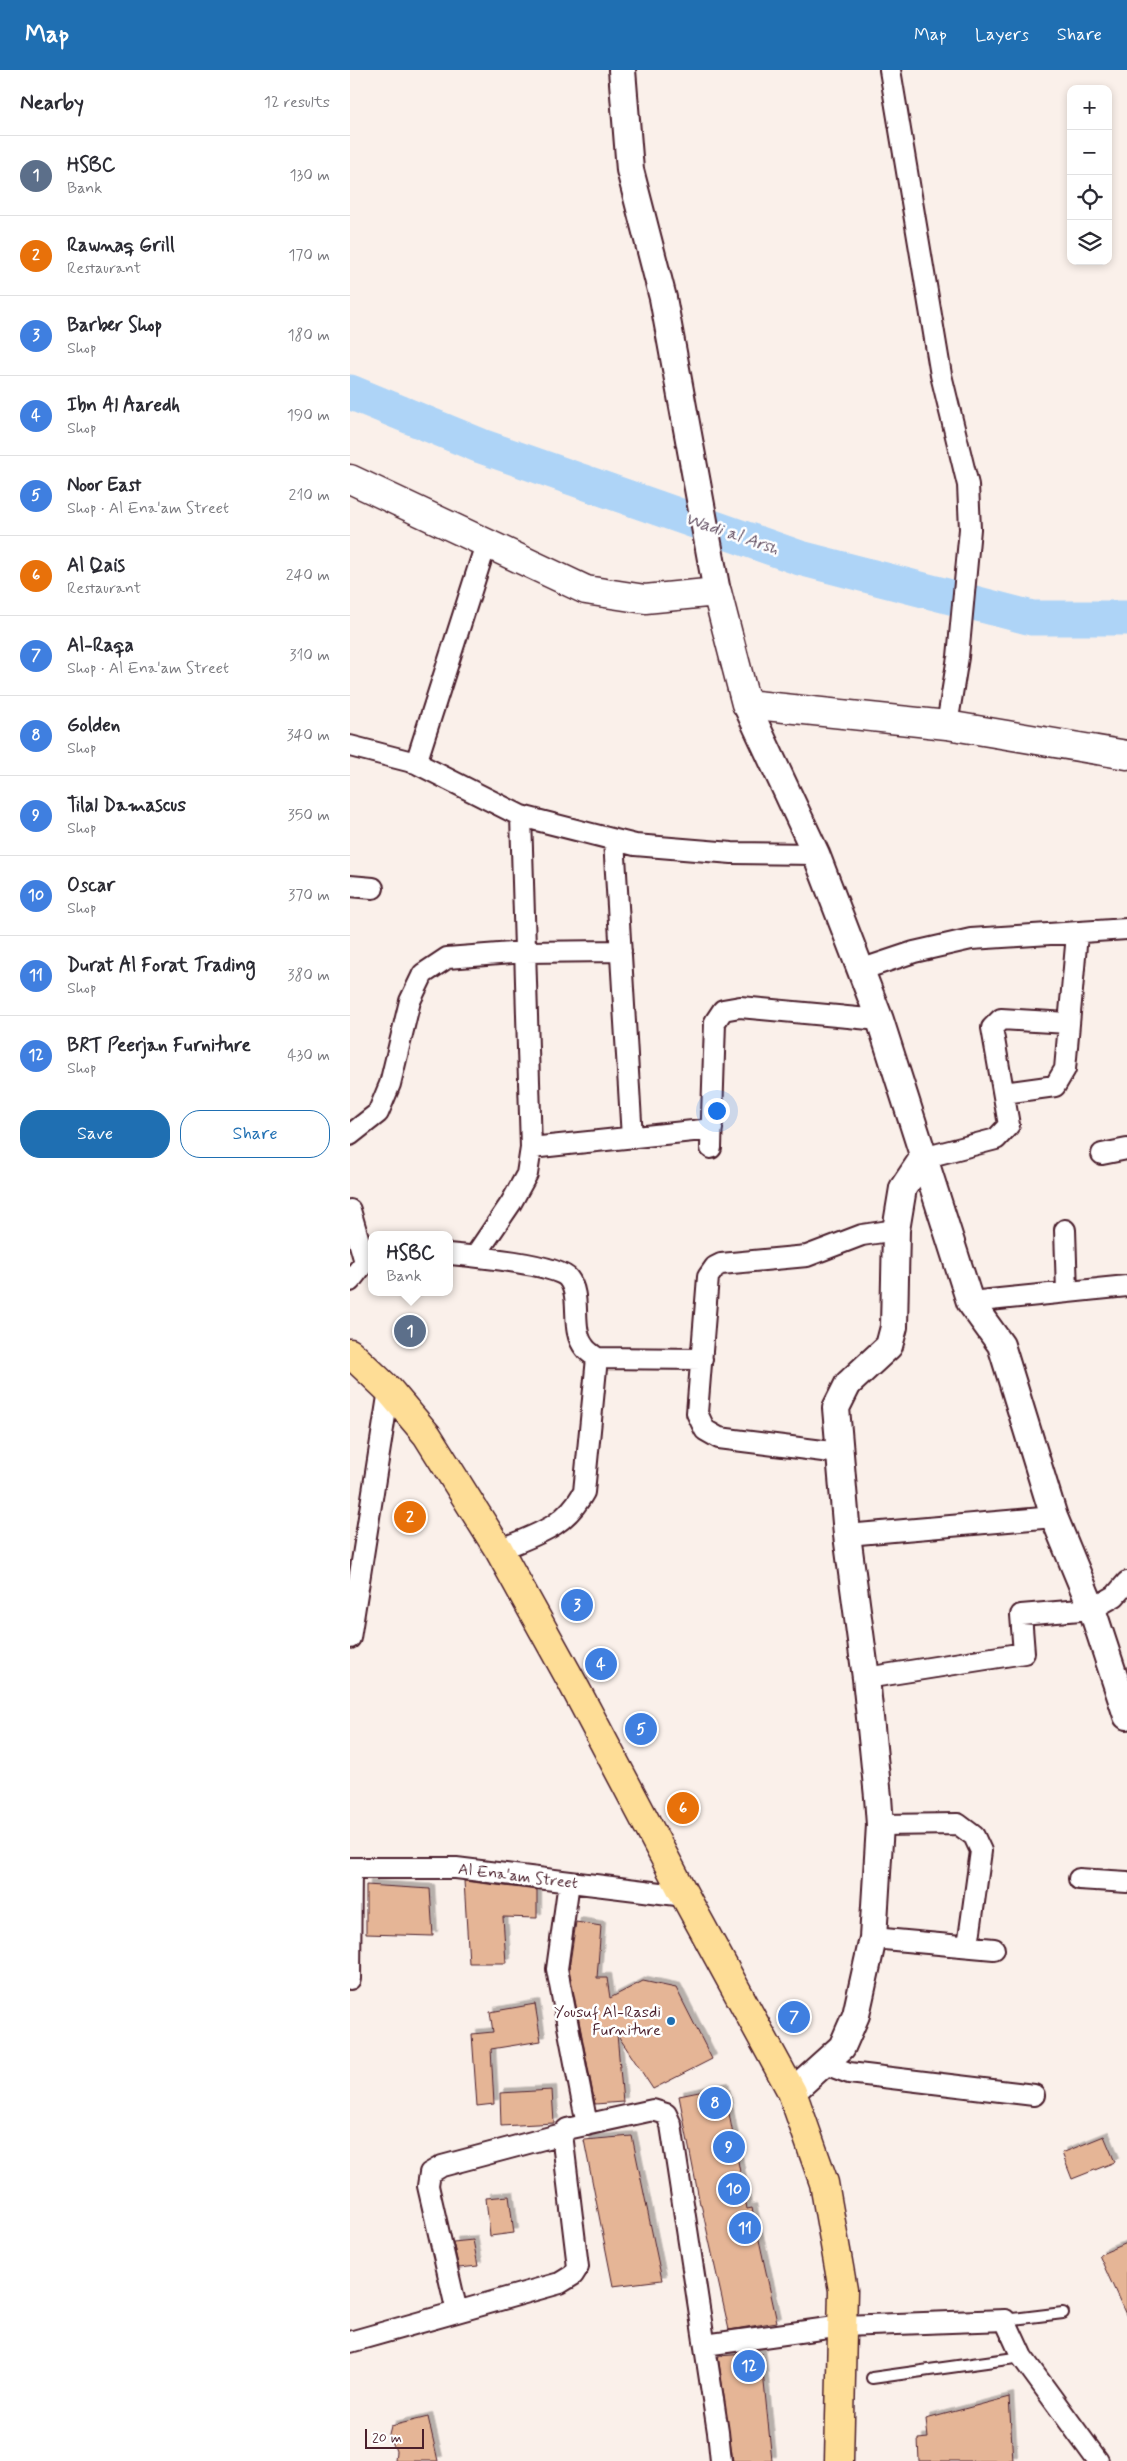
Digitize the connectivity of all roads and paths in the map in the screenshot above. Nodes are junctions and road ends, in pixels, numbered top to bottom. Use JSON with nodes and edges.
{"nodes":[{"id":1,"x":622,"y":70,"type":"edge"},
{"id":2,"x":890,"y":70,"type":"edge"},
{"id":3,"x":350,"y":479,"type":"edge"},
{"id":4,"x":486,"y":544,"type":"junction"},
{"id":5,"x":717,"y":592,"type":"junction"},
{"id":6,"x":746,"y":704,"type":"junction"},
{"id":7,"x":947,"y":725,"type":"junction"},
{"id":8,"x":350,"y":746,"type":"edge"},
{"id":9,"x":1127,"y":755,"type":"edge"},
{"id":10,"x":416,"y":763,"type":"junction"},
{"id":11,"x":521,"y":816,"type":"junction"},
{"id":12,"x":614,"y":840,"type":"junction"},
{"id":13,"x":816,"y":854,"type":"junction"},
{"id":14,"x":350,"y":886,"type":"edge"},
{"id":15,"x":373,"y":888,"type":"dead end"},
{"id":16,"x":1127,"y":929,"type":"edge"},
{"id":17,"x":1078,"y":934,"type":"junction"},
{"id":18,"x":621,"y":951,"type":"junction"},
{"id":19,"x":525,"y":952,"type":"junction"},
{"id":20,"x":860,"y":970,"type":"junction"},
{"id":21,"x":880,"y":1020,"type":"junction"},
{"id":22,"x":1068,"y":1023,"type":"junction"},
{"id":23,"x":1004,"y":1093,"type":"junction"},
{"id":24,"x":350,"y":1135,"type":"edge"},
{"id":25,"x":632,"y":1138,"type":"junction"},
{"id":26,"x":531,"y":1148,"type":"junction"},
{"id":27,"x":1127,"y":1149,"type":"edge"},
{"id":28,"x":1102,"y":1154,"type":"dead end"},
{"id":29,"x":923,"y":1158,"type":"junction"},
{"id":30,"x":350,"y":1210,"type":"edge"},
{"id":31,"x":896,"y":1230,"type":"junction"},
{"id":32,"x":1065,"y":1230,"type":"dead end"},
{"id":33,"x":453,"y":1254,"type":"edge"},
{"id":34,"x":475,"y":1256,"type":"junction"},
{"id":35,"x":368,"y":1261,"type":"edge"},
{"id":36,"x":350,"y":1281,"type":"edge"},
{"id":37,"x":1127,"y":1286,"type":"edge"},
{"id":38,"x":1068,"y":1292,"type":"junction"},
{"id":39,"x":970,"y":1302,"type":"junction"},
{"id":40,"x":350,"y":1352,"type":"edge"},
{"id":41,"x":597,"y":1358,"type":"junction"},
{"id":42,"x":702,"y":1359,"type":"junction"},
{"id":43,"x":389,"y":1390,"type":"junction"},
{"id":44,"x":839,"y":1453,"type":"junction"},
{"id":45,"x":1054,"y":1517,"type":"junction"},
{"id":46,"x":848,"y":1535,"type":"junction"},
{"id":47,"x":499,"y":1550,"type":"junction"},
{"id":48,"x":1127,"y":1582,"type":"edge"},
{"id":49,"x":1092,"y":1609,"type":"junction"},
{"id":50,"x":350,"y":1638,"type":"edge"},
{"id":51,"x":866,"y":1678,"type":"junction"},
{"id":52,"x":1127,"y":1716,"type":"edge"},
{"id":53,"x":880,"y":1826,"type":"junction"},
{"id":54,"x":351,"y":1868,"type":"edge"},
{"id":55,"x":1078,"y":1879,"type":"dead end"},
{"id":56,"x":569,"y":1882,"type":"junction"},
{"id":57,"x":1127,"y":1882,"type":"edge"},
{"id":58,"x":685,"y":1896,"type":"junction"},
{"id":59,"x":873,"y":1938,"type":"junction"},
{"id":60,"x":968,"y":1946,"type":"junction"},
{"id":61,"x":994,"y":1949,"type":"dead end"},
{"id":62,"x":350,"y":1979,"type":"edge"},
{"id":63,"x":825,"y":2064,"type":"junction"},
{"id":64,"x":792,"y":2092,"type":"junction"},
{"id":65,"x":1034,"y":2095,"type":"dead end"},
{"id":66,"x":586,"y":2125,"type":"junction"},
{"id":67,"x":562,"y":2134,"type":"junction"},
{"id":68,"x":456,"y":2312,"type":"junction"},
{"id":69,"x":1063,"y":2313,"type":"dead end"},
{"id":70,"x":1005,"y":2320,"type":"junction"},
{"id":71,"x":843,"y":2326,"type":"junction"},
{"id":72,"x":350,"y":2342,"type":"edge"},
{"id":73,"x":705,"y":2345,"type":"junction"},
{"id":74,"x":1022,"y":2357,"type":"junction"},
{"id":75,"x":872,"y":2378,"type":"dead end"},
{"id":76,"x":721,"y":2461,"type":"edge"},
{"id":77,"x":839,"y":2461,"type":"edge"},
{"id":78,"x":1098,"y":2461,"type":"edge"}],
"edges":[{"from":1,"to":5,"type":"street"},
{"from":2,"to":7,"type":"street"},
{"from":3,"to":4,"type":"main road"},
{"from":4,"to":5,"type":"main road"},
{"from":4,"to":10,"type":"street"},
{"from":5,"to":6,"type":"main road"},
{"from":6,"to":7,"type":"main road"},
{"from":6,"to":13,"type":"street"},
{"from":7,"to":9,"type":"main road"},
{"from":8,"to":10,"type":"street"},
{"from":10,"to":11,"type":"street"},
{"from":11,"to":12,"type":"street"},
{"from":11,"to":19,"type":"street"},
{"from":12,"to":13,"type":"street"},
{"from":12,"to":18,"type":"street"},
{"from":13,"to":20,"type":"street"},
{"from":14,"to":15,"type":"street"},
{"from":16,"to":17,"type":"street"},
{"from":17,"to":20,"type":"street"},
{"from":17,"to":22,"type":"street"},
{"from":18,"to":19,"type":"street"},
{"from":18,"to":25,"type":"street"},
{"from":19,"to":24,"type":"street"},
{"from":19,"to":26,"type":"street"},
{"from":20,"to":21,"type":"street"},
{"from":21,"to":25,"type":"street"},
{"from":21,"to":29,"type":"street"},
{"from":22,"to":23,"type":"street"},
{"from":22,"to":23,"type":"street"},
{"from":23,"to":29,"type":"street"},
{"from":25,"to":26,"type":"street"},
{"from":26,"to":34,"type":"street"},
{"from":27,"to":28,"type":"street"},
{"from":29,"to":31,"type":"street"},
{"from":29,"to":39,"type":"street"},
{"from":30,"to":35,"type":"street"},
{"from":31,"to":42,"type":"street"},
{"from":31,"to":44,"type":"street"},
{"from":32,"to":38,"type":"street"},
{"from":33,"to":34,"type":"street"},
{"from":34,"to":41,"type":"street"},
{"from":35,"to":36,"type":"street"},
{"from":37,"to":38,"type":"street"},
{"from":38,"to":39,"type":"street"},
{"from":39,"to":45,"type":"street"},
{"from":40,"to":43,"type":"main road"},
{"from":41,"to":42,"type":"street"},
{"from":41,"to":47,"type":"street"},
{"from":42,"to":44,"type":"street"},
{"from":43,"to":47,"type":"main road"},
{"from":43,"to":50,"type":"street"},
{"from":44,"to":46,"type":"street"},
{"from":45,"to":46,"type":"street"},
{"from":45,"to":49,"type":"street"},
{"from":46,"to":51,"type":"street"},
{"from":47,"to":58,"type":"main road"},
{"from":48,"to":49,"type":"street"},
{"from":49,"to":51,"type":"street"},
{"from":49,"to":52,"type":"street"},
{"from":51,"to":53,"type":"street"},
{"from":53,"to":59,"type":"street"},
{"from":53,"to":60,"type":"street"},
{"from":54,"to":56,"type":"street","name":"Al Ena'am Street"},
{"from":54,"to":62,"type":"street"},
{"from":55,"to":57,"type":"street"},
{"from":56,"to":58,"type":"street","name":"Al Ena'am Street"},
{"from":56,"to":66,"type":"street"},
{"from":58,"to":64,"type":"main road"},
{"from":59,"to":60,"type":"street"},
{"from":59,"to":63,"type":"street"},
{"from":60,"to":61,"type":"street"},
{"from":63,"to":64,"type":"street"},
{"from":63,"to":65,"type":"street"},
{"from":64,"to":71,"type":"main road"},
{"from":66,"to":67,"type":"street"},
{"from":66,"to":73,"type":"street"},
{"from":67,"to":68,"type":"street"},
{"from":67,"to":68,"type":"street"},
{"from":68,"to":72,"type":"street"},
{"from":69,"to":70,"type":"lane"},
{"from":70,"to":71,"type":"street"},
{"from":70,"to":74,"type":"street"},
{"from":71,"to":73,"type":"street"},
{"from":71,"to":77,"type":"main road"},
{"from":73,"to":76,"type":"street"},
{"from":74,"to":75,"type":"lane"},
{"from":74,"to":78,"type":"street"}]}
